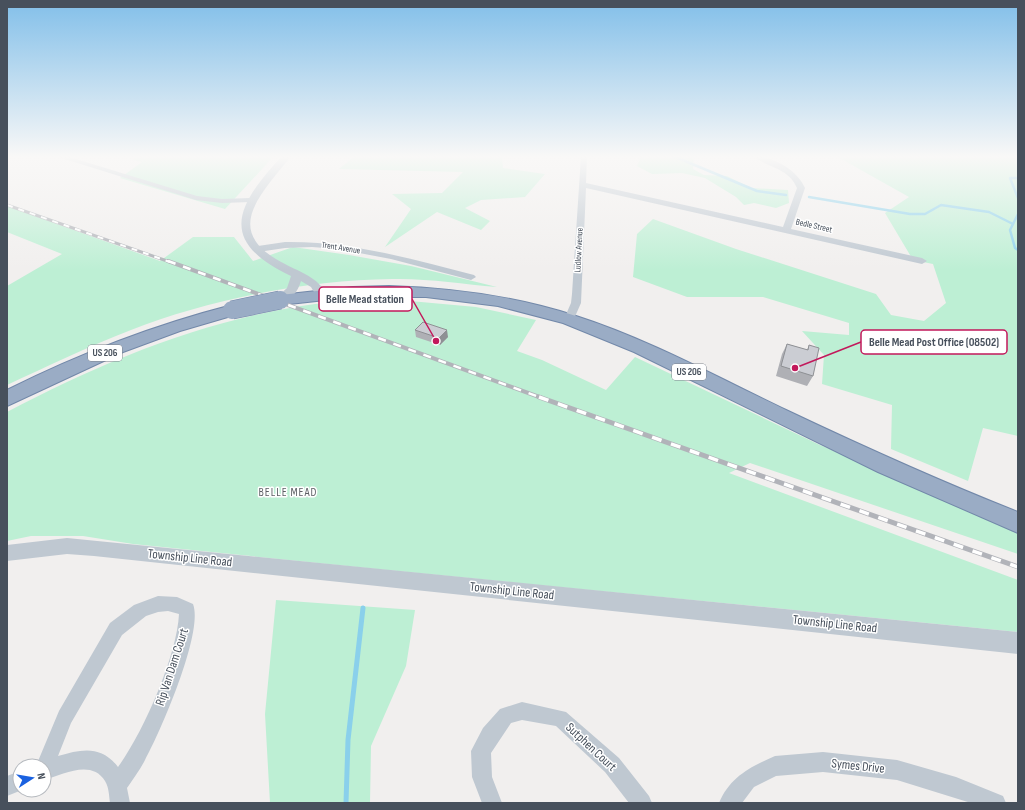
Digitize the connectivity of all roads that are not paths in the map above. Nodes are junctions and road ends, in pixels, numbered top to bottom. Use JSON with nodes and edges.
{"nodes":[{"id":1,"x":182,"y":194,"type":"edge"},
{"id":2,"x":255,"y":194,"type":"edge"},
{"id":3,"x":582,"y":194,"type":"edge"},
{"id":4,"x":623,"y":194,"type":"edge"},
{"id":5,"x":799,"y":194,"type":"edge"},
{"id":6,"x":250,"y":200,"type":"junction"},
{"id":7,"x":786,"y":230,"type":"junction"},
{"id":8,"x":258,"y":249,"type":"junction"},
{"id":9,"x":922,"y":261,"type":"dead end"},
{"id":10,"x":471,"y":277,"type":"dead end"},
{"id":11,"x":296,"y":281,"type":"junction"},
{"id":12,"x":317,"y":289,"type":"junction"},
{"id":13,"x":280,"y":300,"type":"junction"},
{"id":14,"x":569,"y":319,"type":"junction"},
{"id":15,"x":7,"y":399,"type":"edge"},
{"id":16,"x":1018,"y":524,"type":"edge"},
{"id":17,"x":7,"y":553,"type":"edge"},
{"id":18,"x":1018,"y":643,"type":"edge"},
{"id":19,"x":49,"y":758,"type":"edge"},
{"id":20,"x":52,"y":768,"type":"edge"},
{"id":21,"x":119,"y":794,"type":"edge"},
{"id":22,"x":492,"y":803,"type":"edge"},
{"id":23,"x":642,"y":803,"type":"edge"},
{"id":24,"x":729,"y":803,"type":"edge"},
{"id":25,"x":996,"y":803,"type":"edge"}],
"edges":[{"from":1,"to":6,"type":"street"},
{"from":2,"to":6,"type":"street"},
{"from":3,"to":14,"type":"street","name":"Ludlow Avenue"},
{"from":4,"to":7,"type":"street","name":"Bedle Street"},
{"from":5,"to":7,"type":"street"},
{"from":6,"to":8,"type":"street"},
{"from":7,"to":9,"type":"street","name":"Bedle Street"},
{"from":8,"to":10,"type":"street","name":"Trent Avenue"},
{"from":8,"to":11,"type":"street"},
{"from":11,"to":12,"type":"street"},
{"from":11,"to":13,"type":"street"},
{"from":12,"to":13,"type":"highway","number":"US 206"},
{"from":12,"to":14,"type":"highway","number":"US 206"},
{"from":13,"to":15,"type":"highway","number":"US 206","bridge":true},
{"from":14,"to":16,"type":"highway","number":"US 206"},
{"from":17,"to":18,"type":"street","name":"Township Line Road"},
{"from":19,"to":21,"type":"street","name":"Rip Van Dam Court"},
{"from":20,"to":21,"type":"street"},
{"from":22,"to":23,"type":"street","name":"Sutphen Court"},
{"from":24,"to":25,"type":"street","name":"Symes Drive"}]}
